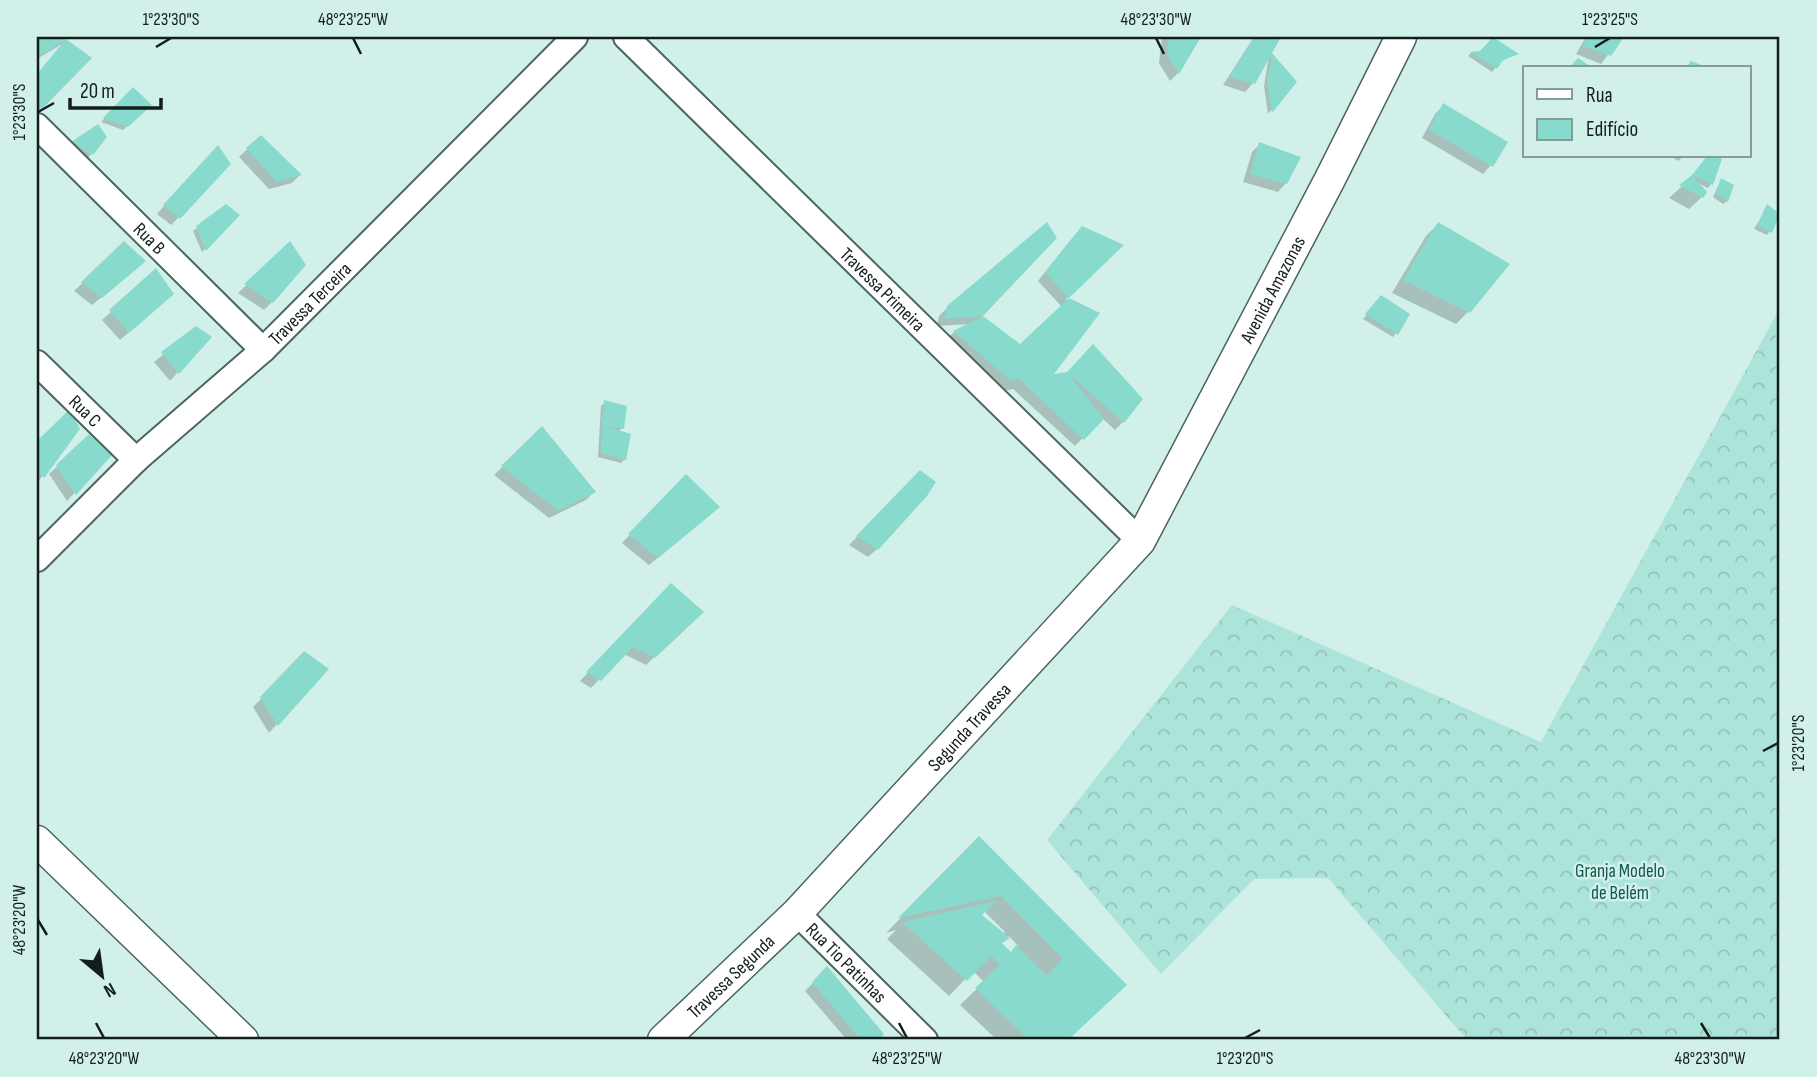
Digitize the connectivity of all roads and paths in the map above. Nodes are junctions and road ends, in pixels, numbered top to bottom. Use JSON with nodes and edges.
{"nodes":[{"id":1,"x":575,"y":37,"type":"edge"},
{"id":2,"x":626,"y":37,"type":"edge"},
{"id":3,"x":1401,"y":37,"type":"edge"},
{"id":4,"x":37,"y":126,"type":"edge"},
{"id":5,"x":263,"y":350,"type":"junction"},
{"id":6,"x":37,"y":363,"type":"edge"},
{"id":7,"x":136,"y":460,"type":"junction"},
{"id":8,"x":1140,"y":541,"type":"junction"},
{"id":9,"x":37,"y":559,"type":"edge"},
{"id":10,"x":37,"y":841,"type":"edge"},
{"id":11,"x":797,"y":912,"type":"junction"},
{"id":12,"x":243,"y":1040,"type":"edge"},
{"id":13,"x":663,"y":1040,"type":"edge"},
{"id":14,"x":925,"y":1040,"type":"edge"}],
"edges":[{"from":1,"to":5,"type":"street","name":"Travessa Terceira"},
{"from":2,"to":8,"type":"street","name":"Travessa Primeira"},
{"from":3,"to":8,"type":"street","name":"Avenida Amazonas"},
{"from":4,"to":5,"type":"street","name":"Rua B"},
{"from":5,"to":7,"type":"street","name":"Travessa Terceira"},
{"from":6,"to":7,"type":"street","name":"Rua C"},
{"from":7,"to":9,"type":"street","name":"Travessa Terceira"},
{"from":8,"to":11,"type":"street","name":"Segunda Travessa"},
{"from":10,"to":12,"type":"street"},
{"from":11,"to":13,"type":"street","name":"Travessa Segunda"},
{"from":11,"to":14,"type":"street","name":"Rua Tio Patinhas"}]}
